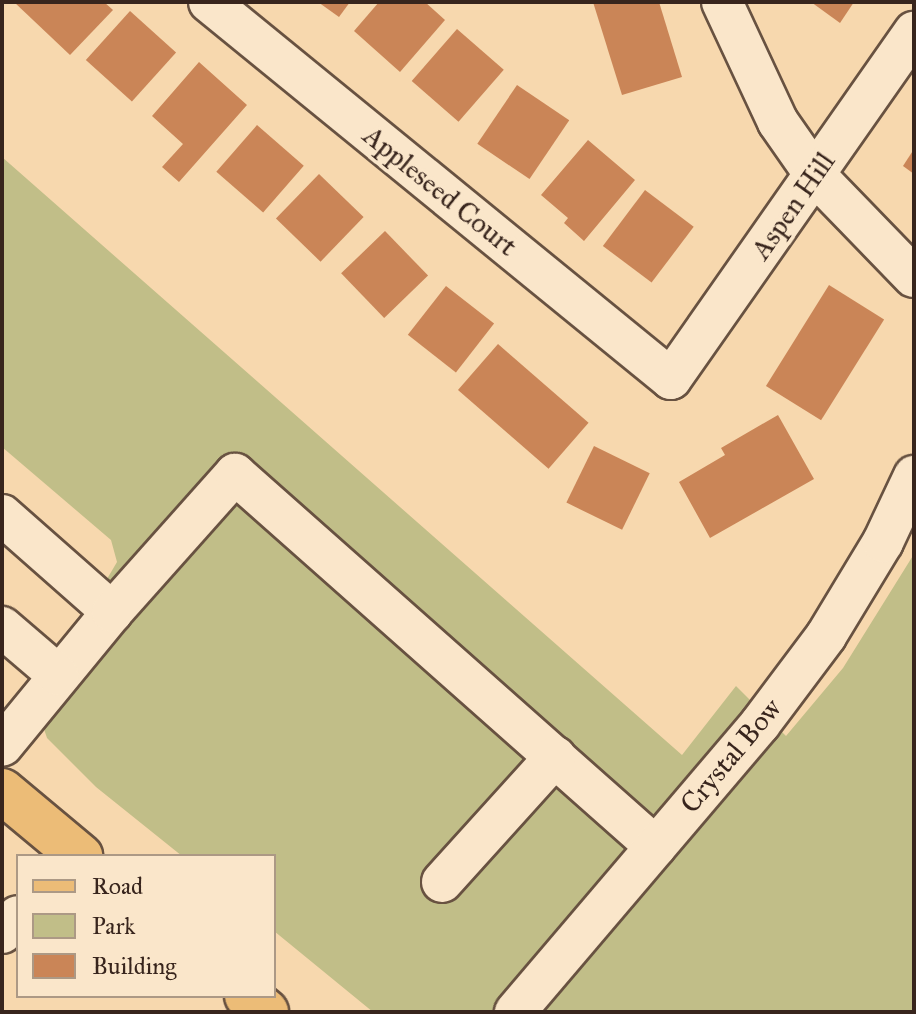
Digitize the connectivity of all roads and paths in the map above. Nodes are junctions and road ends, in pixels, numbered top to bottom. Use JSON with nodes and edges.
{"nodes":[{"id":1,"x":209,"y":2,"type":"edge"},
{"id":2,"x":722,"y":2,"type":"edge"},
{"id":3,"x":914,"y":32,"type":"edge"},
{"id":4,"x":815,"y":175,"type":"junction"},
{"id":5,"x":914,"y":277,"type":"edge"},
{"id":6,"x":671,"y":379,"type":"joint"},
{"id":7,"x":914,"y":476,"type":"edge"},
{"id":8,"x":2,"y":515,"type":"edge"},
{"id":9,"x":112,"y":612,"type":"junction"},
{"id":10,"x":2,"y":627,"type":"edge"},
{"id":11,"x":58,"y":675,"type":"junction"},
{"id":12,"x":2,"y":746,"type":"edge"},
{"id":13,"x":555,"y":757,"type":"junction"},
{"id":14,"x":2,"y":791,"type":"edge"},
{"id":15,"x":656,"y":847,"type":"junction"},
{"id":16,"x":75,"y":854,"type":"edge"},
{"id":17,"x":442,"y":882,"type":"dead end"},
{"id":18,"x":16,"y":918,"type":"edge"},
{"id":19,"x":2,"y":933,"type":"edge"},
{"id":20,"x":249,"y":998,"type":"edge"},
{"id":21,"x":266,"y":1012,"type":"edge"},
{"id":22,"x":515,"y":1012,"type":"edge"}],
"edges":[{"from":1,"to":6,"type":"street","name":"Appleseed Court"},
{"from":2,"to":4,"type":"street"},
{"from":3,"to":4,"type":"street","name":"Aspen Hill"},
{"from":4,"to":5,"type":"street"},
{"from":4,"to":6,"type":"street","name":"Aspen Hill"},
{"from":7,"to":15,"type":"street","name":"Crystal Bow"},
{"from":8,"to":9,"type":"street"},
{"from":9,"to":11,"type":"street"},
{"from":9,"to":13,"type":"street"},
{"from":10,"to":11,"type":"street"},
{"from":11,"to":12,"type":"street"},
{"from":13,"to":15,"type":"street"},
{"from":13,"to":17,"type":"street"},
{"from":14,"to":16,"type":"main road"},
{"from":15,"to":22,"type":"street","name":"Crystal Bow"},
{"from":18,"to":19,"type":"street"},
{"from":20,"to":21,"type":"main road"}]}
